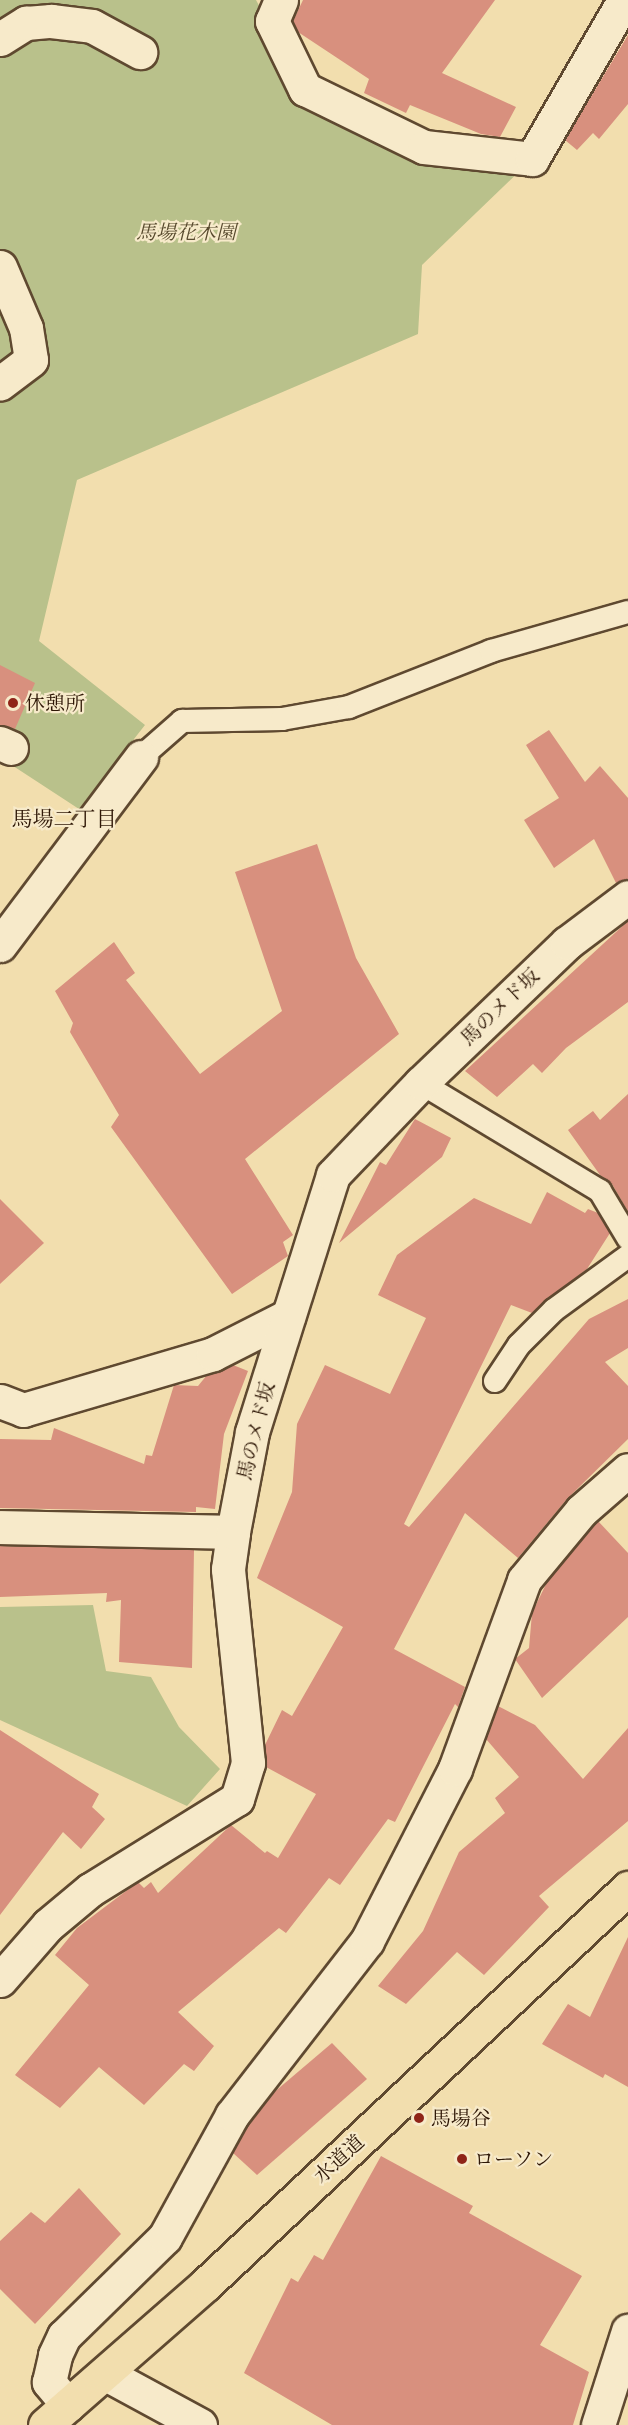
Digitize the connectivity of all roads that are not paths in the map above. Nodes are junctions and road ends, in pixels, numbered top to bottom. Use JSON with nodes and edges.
{"nodes":[{"id":1,"x":624,"y":0,"type":"edge"},
{"id":2,"x":271,"y":7,"type":"edge"},
{"id":3,"x":0,"y":39,"type":"edge"},
{"id":4,"x":140,"y":52,"type":"dead end"},
{"id":5,"x":0,"y":267,"type":"edge"},
{"id":6,"x":0,"y":384,"type":"edge"},
{"id":7,"x":628,"y":612,"type":"edge"},
{"id":8,"x":141,"y":758,"type":"joint"},
{"id":9,"x":628,"y":897,"type":"edge"},
{"id":10,"x":0,"y":945,"type":"edge"},
{"id":11,"x":421,"y":1083,"type":"junction"},
{"id":12,"x":628,"y":1238,"type":"edge"},
{"id":13,"x":628,"y":1256,"type":"edge"},
{"id":14,"x":288,"y":1316,"type":"junction"},
{"id":15,"x":495,"y":1381,"type":"dead end"},
{"id":16,"x":0,"y":1401,"type":"edge"},
{"id":17,"x":628,"y":1470,"type":"edge"},
{"id":18,"x":0,"y":1527,"type":"edge"},
{"id":19,"x":234,"y":1532,"type":"junction"},
{"id":20,"x":628,"y":1888,"type":"edge"},
{"id":21,"x":0,"y":1980,"type":"edge"},
{"id":22,"x":628,"y":2331,"type":"edge"},
{"id":23,"x":106,"y":2374,"type":"junction"},
{"id":24,"x":56,"y":2415,"type":"edge"},
{"id":25,"x":200,"y":2425,"type":"edge"},
{"id":26,"x":598,"y":2425,"type":"edge"}],
"edges":[{"from":1,"to":2,"type":"street"},
{"from":3,"to":4,"type":"street"},
{"from":5,"to":6,"type":"street"},
{"from":7,"to":8,"type":"lane"},
{"from":8,"to":10,"type":"street"},
{"from":9,"to":11,"type":"street","name":"馬のメド坂"},
{"from":11,"to":12,"type":"lane"},
{"from":11,"to":14,"type":"street","name":"馬のメド坂"},
{"from":13,"to":15,"type":"lane"},
{"from":14,"to":16,"type":"street"},
{"from":14,"to":19,"type":"street","name":"馬のメド坂"},
{"from":17,"to":24,"type":"street"},
{"from":18,"to":19,"type":"street"},
{"from":19,"to":21,"type":"street","name":"馬のメド坂"},
{"from":20,"to":23,"type":"main road","name":"水道道"},
{"from":22,"to":26,"type":"street"},
{"from":23,"to":24,"type":"main road","name":"水道道"},
{"from":23,"to":25,"type":"street"}]}
